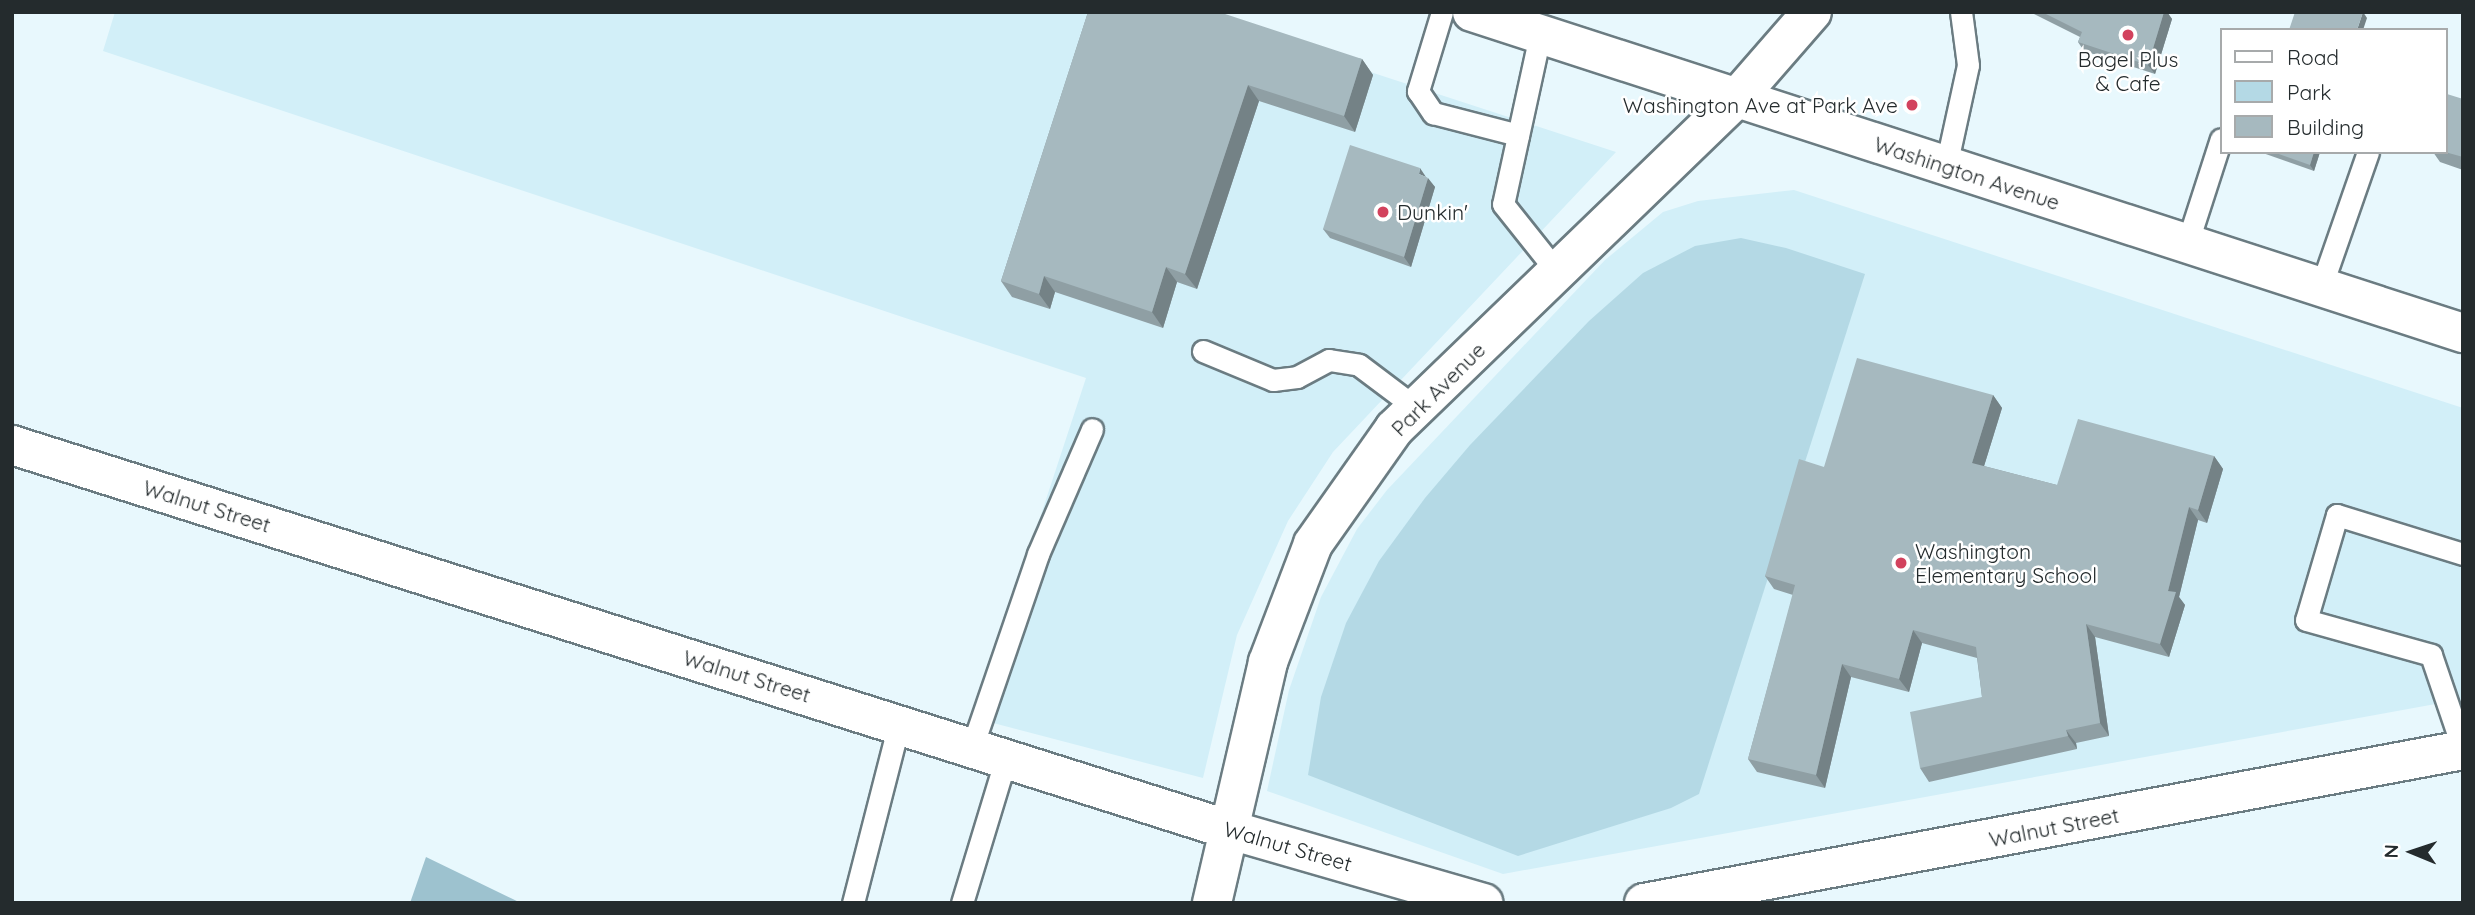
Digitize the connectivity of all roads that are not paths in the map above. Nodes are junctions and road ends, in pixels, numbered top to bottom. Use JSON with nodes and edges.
{"nodes":[{"id":1,"x":1442,"y":12,"type":"edge"},
{"id":2,"x":1472,"y":12,"type":"edge"},
{"id":3,"x":1812,"y":12,"type":"edge"},
{"id":4,"x":1961,"y":12,"type":"edge"},
{"id":5,"x":1540,"y":34,"type":"junction"},
{"id":6,"x":1737,"y":99,"type":"junction"},
{"id":7,"x":1518,"y":135,"type":"junction"},
{"id":8,"x":2220,"y":142,"type":"edge"},
{"id":9,"x":2367,"y":154,"type":"edge"},
{"id":10,"x":1946,"y":166,"type":"junction"},
{"id":11,"x":2187,"y":244,"type":"junction"},
{"id":12,"x":1557,"y":272,"type":"junction"},
{"id":13,"x":2321,"y":287,"type":"junction"},
{"id":14,"x":2463,"y":333,"type":"edge"},
{"id":15,"x":1203,"y":351,"type":"dead end"},
{"id":16,"x":1416,"y":408,"type":"junction"},
{"id":17,"x":1093,"y":429,"type":"dead end"},
{"id":18,"x":12,"y":444,"type":"edge"},
{"id":19,"x":2463,"y":554,"type":"edge"},
{"id":20,"x":899,"y":724,"type":"junction"},
{"id":21,"x":2463,"y":750,"type":"edge"},
{"id":22,"x":989,"y":753,"type":"junction"},
{"id":23,"x":1227,"y":828,"type":"junction"},
{"id":24,"x":853,"y":903,"type":"edge"},
{"id":25,"x":962,"y":903,"type":"edge"},
{"id":26,"x":1212,"y":903,"type":"edge"},
{"id":27,"x":1484,"y":903,"type":"edge"},
{"id":28,"x":1644,"y":903,"type":"edge"}],
"edges":[{"from":1,"to":7,"type":"lane"},
{"from":2,"to":5,"type":"street","name":"Washington Avenue"},
{"from":3,"to":6,"type":"street","name":"Park Avenue"},
{"from":4,"to":10,"type":"lane"},
{"from":5,"to":6,"type":"street","name":"Washington Avenue"},
{"from":5,"to":7,"type":"lane"},
{"from":6,"to":10,"type":"street","name":"Washington Avenue"},
{"from":6,"to":12,"type":"street","name":"Park Avenue"},
{"from":7,"to":12,"type":"lane"},
{"from":8,"to":11,"type":"lane"},
{"from":9,"to":13,"type":"lane"},
{"from":10,"to":11,"type":"street","name":"Washington Avenue"},
{"from":11,"to":13,"type":"street","name":"Washington Avenue"},
{"from":12,"to":16,"type":"street","name":"Park Avenue"},
{"from":13,"to":14,"type":"street","name":"Washington Avenue"},
{"from":15,"to":16,"type":"lane"},
{"from":16,"to":23,"type":"street","name":"Park Avenue"},
{"from":17,"to":22,"type":"lane"},
{"from":18,"to":20,"type":"street","name":"Walnut Street"},
{"from":19,"to":21,"type":"lane"},
{"from":20,"to":22,"type":"street","name":"Walnut Street"},
{"from":20,"to":24,"type":"lane"},
{"from":21,"to":28,"type":"street","name":"Walnut Street"},
{"from":22,"to":23,"type":"street","name":"Walnut Street"},
{"from":22,"to":25,"type":"lane"},
{"from":23,"to":26,"type":"street","name":"Park Avenue"},
{"from":23,"to":27,"type":"street","name":"Walnut Street"}]}
